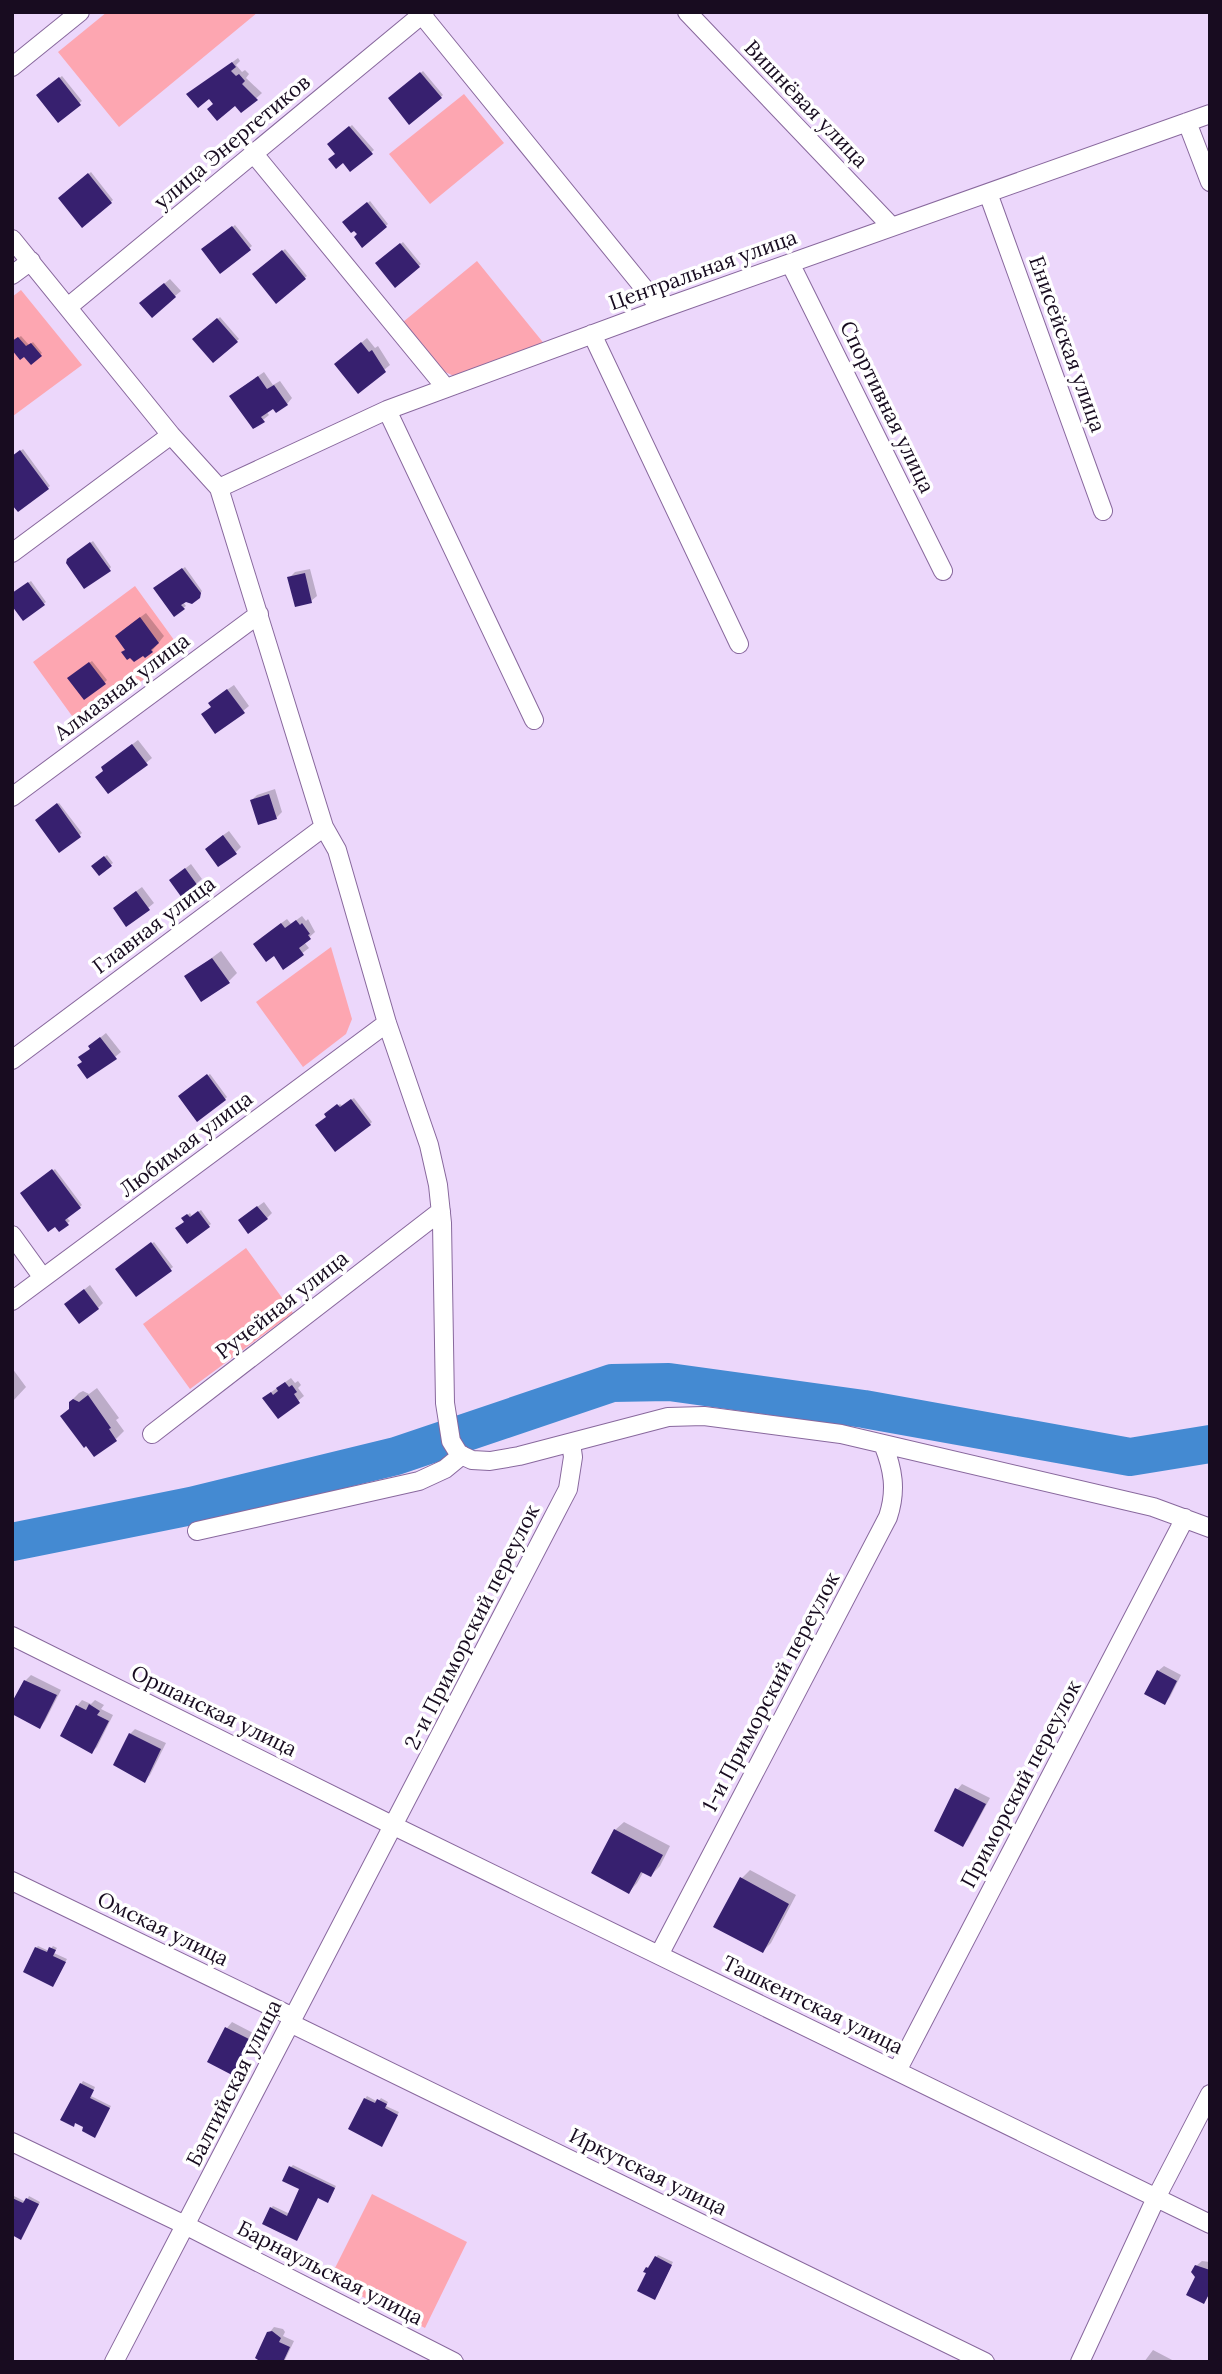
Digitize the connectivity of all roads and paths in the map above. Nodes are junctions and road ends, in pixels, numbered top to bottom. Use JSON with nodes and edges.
{"nodes":[{"id":1,"x":80,"y":12,"type":"edge"},
{"id":2,"x":687,"y":12,"type":"edge"},
{"id":3,"x":423,"y":13,"type":"edge"},
{"id":4,"x":12,"y":67,"type":"edge"},
{"id":5,"x":1210,"y":114,"type":"edge"},
{"id":6,"x":1187,"y":122,"type":"junction"},
{"id":7,"x":254,"y":154,"type":"junction"},
{"id":8,"x":1210,"y":182,"type":"edge"},
{"id":9,"x":988,"y":193,"type":"junction"},
{"id":10,"x":892,"y":227,"type":"junction"},
{"id":11,"x":12,"y":239,"type":"edge"},
{"id":12,"x":31,"y":261,"type":"junction"},
{"id":13,"x":790,"y":263,"type":"junction"},
{"id":14,"x":12,"y":275,"type":"edge"},
{"id":15,"x":68,"y":307,"type":"junction"},
{"id":16,"x":661,"y":309,"type":"junction"},
{"id":17,"x":592,"y":334,"type":"junction"},
{"id":18,"x":446,"y":388,"type":"junction"},
{"id":19,"x":387,"y":410,"type":"junction"},
{"id":20,"x":171,"y":435,"type":"junction"},
{"id":21,"x":219,"y":488,"type":"junction"},
{"id":22,"x":1103,"y":511,"type":"dead end"},
{"id":23,"x":12,"y":552,"type":"edge"},
{"id":24,"x":943,"y":571,"type":"dead end"},
{"id":25,"x":259,"y":614,"type":"junction"},
{"id":26,"x":739,"y":644,"type":"dead end"},
{"id":27,"x":534,"y":720,"type":"dead end"},
{"id":28,"x":12,"y":797,"type":"edge"},
{"id":29,"x":324,"y":827,"type":"junction"},
{"id":30,"x":387,"y":1023,"type":"junction"},
{"id":31,"x":12,"y":1059,"type":"edge"},
{"id":32,"x":441,"y":1211,"type":"junction"},
{"id":33,"x":12,"y":1235,"type":"edge"},
{"id":34,"x":43,"y":1278,"type":"junction"},
{"id":35,"x":12,"y":1301,"type":"edge"},
{"id":36,"x":152,"y":1434,"type":"dead end"},
{"id":37,"x":454,"y":1441,"type":"junction"},
{"id":38,"x":571,"y":1443,"type":"junction"},
{"id":39,"x":883,"y":1444,"type":"junction"},
{"id":40,"x":1185,"y":1518,"type":"junction"},
{"id":41,"x":1210,"y":1528,"type":"edge"},
{"id":42,"x":197,"y":1531,"type":"dead end"},
{"id":43,"x":12,"y":1636,"type":"edge"},
{"id":44,"x":396,"y":1826,"type":"junction"},
{"id":45,"x":12,"y":1881,"type":"edge"},
{"id":46,"x":659,"y":1955,"type":"junction"},
{"id":47,"x":292,"y":2020,"type":"junction"},
{"id":48,"x":897,"y":2071,"type":"junction"},
{"id":49,"x":1210,"y":2094,"type":"edge"},
{"id":50,"x":12,"y":2142,"type":"edge"},
{"id":51,"x":1156,"y":2198,"type":"junction"},
{"id":52,"x":1210,"y":2224,"type":"edge"},
{"id":53,"x":186,"y":2225,"type":"junction"},
{"id":54,"x":114,"y":2362,"type":"edge"},
{"id":55,"x":454,"y":2362,"type":"edge"},
{"id":56,"x":985,"y":2362,"type":"edge"},
{"id":57,"x":1080,"y":2362,"type":"edge"}],
"edges":[{"from":1,"to":4,"type":"street"},
{"from":2,"to":10,"type":"street","name":"Вишнёвая улица"},
{"from":3,"to":7,"type":"street","name":"улица Энергетиков"},
{"from":3,"to":16,"type":"street"},
{"from":5,"to":6,"type":"street","name":"Центральная улица"},
{"from":6,"to":8,"type":"street"},
{"from":6,"to":9,"type":"street","name":"Центральная улица"},
{"from":7,"to":15,"type":"street","name":"улица Энергетиков"},
{"from":7,"to":18,"type":"street"},
{"from":9,"to":10,"type":"street","name":"Центральная улица"},
{"from":9,"to":22,"type":"street","name":"Енисейская улица"},
{"from":10,"to":13,"type":"street","name":"Центральная улица"},
{"from":11,"to":12,"type":"street"},
{"from":12,"to":14,"type":"street"},
{"from":12,"to":15,"type":"street"},
{"from":13,"to":16,"type":"street","name":"Центральная улица"},
{"from":13,"to":24,"type":"street","name":"Спортивная улица"},
{"from":15,"to":20,"type":"street"},
{"from":16,"to":17,"type":"street","name":"Центральная улица"},
{"from":17,"to":18,"type":"street","name":"Центральная улица"},
{"from":17,"to":26,"type":"street"},
{"from":18,"to":19,"type":"street","name":"Центральная улица"},
{"from":19,"to":21,"type":"street","name":"Центральная улица"},
{"from":19,"to":27,"type":"street"},
{"from":20,"to":21,"type":"street"},
{"from":20,"to":23,"type":"street"},
{"from":21,"to":25,"type":"street"},
{"from":25,"to":28,"type":"street","name":"Алмазная улица"},
{"from":25,"to":29,"type":"street"},
{"from":29,"to":30,"type":"street"},
{"from":29,"to":31,"type":"street","name":"Главная улица"},
{"from":30,"to":32,"type":"street"},
{"from":30,"to":34,"type":"street","name":"Любимая улица"},
{"from":32,"to":36,"type":"street","name":"Ручейная улица"},
{"from":32,"to":37,"type":"street"},
{"from":33,"to":34,"type":"street"},
{"from":34,"to":35,"type":"street","name":"Любимая улица"},
{"from":37,"to":38,"type":"street"},
{"from":37,"to":42,"type":"street"},
{"from":38,"to":39,"type":"street"},
{"from":38,"to":44,"type":"street","name":"2-и Приморский переулок"},
{"from":39,"to":40,"type":"street"},
{"from":39,"to":46,"type":"street","name":"1-и Приморский переулок"},
{"from":40,"to":41,"type":"street"},
{"from":40,"to":48,"type":"street","name":"Приморский переулок"},
{"from":43,"to":44,"type":"street","name":"Оршанская улица"},
{"from":44,"to":46,"type":"street","name":"Ташкентская улица"},
{"from":44,"to":47,"type":"street","name":"Балтийская улица"},
{"from":45,"to":47,"type":"street","name":"Омская улица"},
{"from":46,"to":48,"type":"street","name":"Ташкентская улица"},
{"from":47,"to":53,"type":"street","name":"Балтийская улица"},
{"from":47,"to":56,"type":"street","name":"Иркутская улица"},
{"from":48,"to":51,"type":"street","name":"Ташкентская улица"},
{"from":49,"to":51,"type":"street"},
{"from":50,"to":53,"type":"street","name":"Барнаульская улица"},
{"from":51,"to":52,"type":"street","name":"Ташкентская улица"},
{"from":51,"to":57,"type":"street"},
{"from":53,"to":54,"type":"street","name":"Балтийская улица"},
{"from":53,"to":55,"type":"street","name":"Барнаульская улица"}]}
